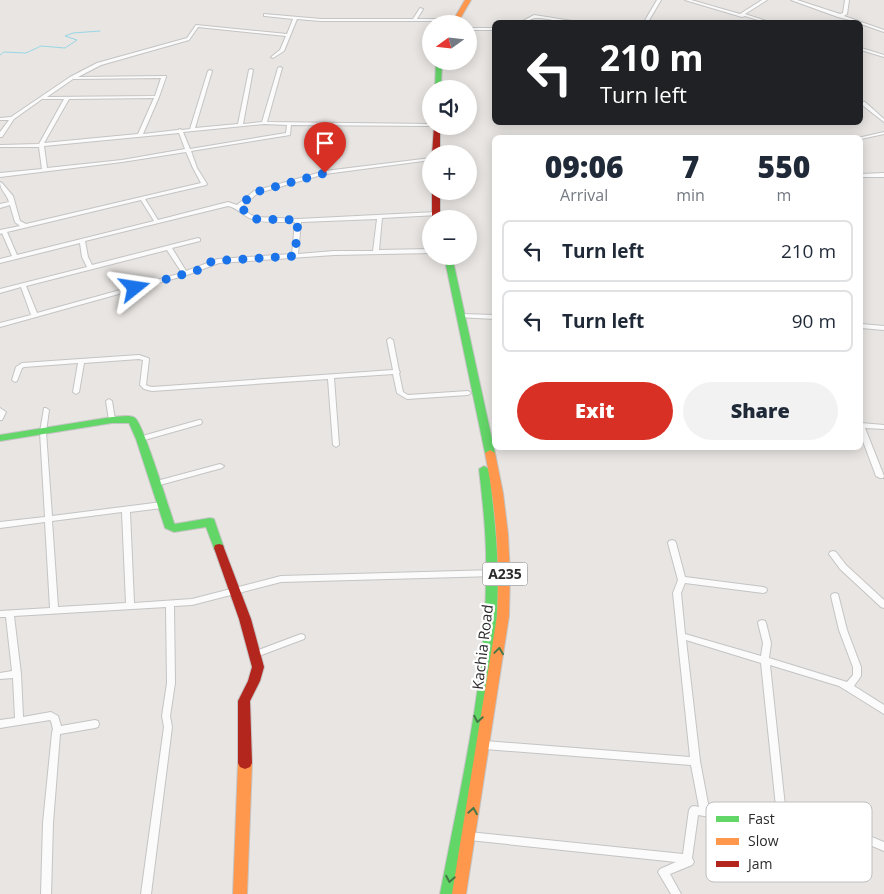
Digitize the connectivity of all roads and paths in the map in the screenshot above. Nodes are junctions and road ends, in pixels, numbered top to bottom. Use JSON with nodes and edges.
{"nodes":[{"id":1,"x":465,"y":0,"type":"edge"},
{"id":2,"x":659,"y":0,"type":"edge"},
{"id":3,"x":687,"y":0,"type":"edge"},
{"id":4,"x":766,"y":0,"type":"edge"},
{"id":5,"x":793,"y":0,"type":"edge"},
{"id":6,"x":847,"y":0,"type":"edge"},
{"id":7,"x":421,"y":9,"type":"dead end"},
{"id":8,"x":265,"y":15,"type":"dead end"},
{"id":9,"x":455,"y":15,"type":"edge"},
{"id":10,"x":744,"y":16,"type":"junction"},
{"id":11,"x":840,"y":16,"type":"junction"},
{"id":12,"x":296,"y":19,"type":"junction"},
{"id":13,"x":415,"y":19,"type":"junction"},
{"id":14,"x":422,"y":20,"type":"edge"},
{"id":15,"x":526,"y":20,"type":"edge"},
{"id":16,"x":559,"y":20,"type":"edge"},
{"id":17,"x":647,"y":20,"type":"edge"},
{"id":18,"x":759,"y":20,"type":"edge"},
{"id":19,"x":851,"y":20,"type":"edge"},
{"id":20,"x":863,"y":24,"type":"edge"},
{"id":21,"x":478,"y":29,"type":"edge"},
{"id":22,"x":492,"y":29,"type":"edge"},
{"id":23,"x":884,"y":31,"type":"edge"},
{"id":24,"x":288,"y":35,"type":"junction"},
{"id":25,"x":863,"y":50,"type":"edge"},
{"id":26,"x":884,"y":56,"type":"edge"},
{"id":27,"x":273,"y":57,"type":"dead end"},
{"id":28,"x":280,"y":68,"type":"dead end"},
{"id":29,"x":250,"y":70,"type":"dead end"},
{"id":30,"x":210,"y":71,"type":"dead end"},
{"id":31,"x":72,"y":78,"type":"junction"},
{"id":32,"x":158,"y":96,"type":"junction"},
{"id":33,"x":41,"y":98,"type":"junction"},
{"id":34,"x":67,"y":98,"type":"junction"},
{"id":35,"x":863,"y":103,"type":"dead end"},
{"id":36,"x":12,"y":118,"type":"junction"},
{"id":37,"x":0,"y":119,"type":"edge"},
{"id":38,"x":884,"y":121,"type":"edge"},
{"id":39,"x":264,"y":123,"type":"junction"},
{"id":40,"x":289,"y":124,"type":"junction"},
{"id":41,"x":240,"y":125,"type":"junction"},
{"id":42,"x":422,"y":125,"type":"edge"},
{"id":43,"x":180,"y":130,"type":"junction"},
{"id":44,"x":192,"y":130,"type":"junction"},
{"id":45,"x":884,"y":133,"type":"edge"},
{"id":46,"x":140,"y":135,"type":"junction"},
{"id":47,"x":0,"y":136,"type":"edge"},
{"id":48,"x":863,"y":137,"type":"edge"},
{"id":49,"x":40,"y":145,"type":"junction"},
{"id":50,"x":0,"y":146,"type":"edge"},
{"id":51,"x":188,"y":151,"type":"junction"},
{"id":52,"x":422,"y":160,"type":"edge"},
{"id":53,"x":45,"y":169,"type":"junction"},
{"id":54,"x":0,"y":175,"type":"edge"},
{"id":55,"x":863,"y":176,"type":"edge"},
{"id":56,"x":882,"y":176,"type":"edge"},
{"id":57,"x":0,"y":184,"type":"edge"},
{"id":58,"x":142,"y":198,"type":"junction"},
{"id":59,"x":13,"y":203,"type":"junction"},
{"id":60,"x":0,"y":206,"type":"edge"},
{"id":61,"x":239,"y":206,"type":"junction"},
{"id":62,"x":380,"y":216,"type":"junction"},
{"id":63,"x":422,"y":217,"type":"edge"},
{"id":64,"x":298,"y":220,"type":"junction"},
{"id":65,"x":18,"y":222,"type":"junction"},
{"id":66,"x":156,"y":222,"type":"junction"},
{"id":67,"x":24,"y":226,"type":"junction"},
{"id":68,"x":5,"y":230,"type":"edge"},
{"id":69,"x":82,"y":240,"type":"junction"},
{"id":70,"x":198,"y":240,"type":"dead end"},
{"id":71,"x":169,"y":248,"type":"junction"},
{"id":72,"x":422,"y":250,"type":"edge"},
{"id":73,"x":376,"y":251,"type":"junction"},
{"id":74,"x":295,"y":256,"type":"junction"},
{"id":75,"x":15,"y":257,"type":"junction"},
{"id":76,"x":0,"y":261,"type":"edge"},
{"id":77,"x":443,"y":265,"type":"edge"},
{"id":78,"x":450,"y":265,"type":"edge"},
{"id":79,"x":91,"y":268,"type":"junction"},
{"id":80,"x":185,"y":274,"type":"junction"},
{"id":81,"x":23,"y":285,"type":"junction"},
{"id":82,"x":0,"y":291,"type":"edge"},
{"id":83,"x":34,"y":314,"type":"junction"},
{"id":84,"x":460,"y":316,"type":"junction"},
{"id":85,"x":492,"y":317,"type":"edge"},
{"id":86,"x":0,"y":325,"type":"edge"},
{"id":87,"x":863,"y":326,"type":"edge"},
{"id":88,"x":884,"y":328,"type":"edge"},
{"id":89,"x":390,"y":340,"type":"dead end"},
{"id":90,"x":81,"y":361,"type":"junction"},
{"id":91,"x":396,"y":372,"type":"junction"},
{"id":92,"x":331,"y":376,"type":"junction"},
{"id":93,"x":15,"y":380,"type":"dead end"},
{"id":94,"x":76,"y":392,"type":"dead end"},
{"id":95,"x":468,"y":393,"type":"junction"},
{"id":96,"x":109,"y":400,"type":"dead end"},
{"id":97,"x":0,"y":410,"type":"edge"},
{"id":98,"x":46,"y":410,"type":"dead end"},
{"id":99,"x":0,"y":418,"type":"edge"},
{"id":100,"x":112,"y":420,"type":"junction"},
{"id":101,"x":198,"y":422,"type":"dead end"},
{"id":102,"x":863,"y":426,"type":"edge"},
{"id":103,"x":884,"y":427,"type":"edge"},
{"id":104,"x":863,"y":431,"type":"edge"},
{"id":105,"x":43,"y":432,"type":"junction"},
{"id":106,"x":0,"y":438,"type":"edge"},
{"id":107,"x":141,"y":438,"type":"junction"},
{"id":108,"x":336,"y":444,"type":"dead end"},
{"id":109,"x":220,"y":466,"type":"dead end"},
{"id":110,"x":880,"y":476,"type":"dead end"},
{"id":111,"x":156,"y":484,"type":"junction"},
{"id":112,"x":162,"y":505,"type":"junction"},
{"id":113,"x":126,"y":510,"type":"junction"},
{"id":114,"x":49,"y":519,"type":"junction"},
{"id":115,"x":0,"y":525,"type":"edge"},
{"id":116,"x":672,"y":543,"type":"dead end"},
{"id":117,"x":833,"y":554,"type":"dead end"},
{"id":118,"x":495,"y":573,"type":"junction"},
{"id":119,"x":682,"y":580,"type":"junction"},
{"id":120,"x":763,"y":590,"type":"dead end"},
{"id":121,"x":234,"y":591,"type":"junction"},
{"id":122,"x":835,"y":596,"type":"dead end"},
{"id":123,"x":170,"y":604,"type":"junction"},
{"id":124,"x":884,"y":605,"type":"edge"},
{"id":125,"x":130,"y":606,"type":"junction"},
{"id":126,"x":54,"y":611,"type":"junction"},
{"id":127,"x":10,"y":613,"type":"junction"},
{"id":128,"x":0,"y":614,"type":"edge"},
{"id":129,"x":762,"y":623,"type":"dead end"},
{"id":130,"x":682,"y":636,"type":"junction"},
{"id":131,"x":301,"y":637,"type":"dead end"},
{"id":132,"x":256,"y":654,"type":"junction"},
{"id":133,"x":765,"y":661,"type":"junction"},
{"id":134,"x":17,"y":674,"type":"junction"},
{"id":135,"x":0,"y":676,"type":"edge"},
{"id":136,"x":848,"y":687,"type":"junction"},
{"id":137,"x":884,"y":710,"type":"edge"},
{"id":138,"x":19,"y":720,"type":"junction"},
{"id":139,"x":0,"y":724,"type":"edge"},
{"id":140,"x":95,"y":724,"type":"dead end"},
{"id":141,"x":58,"y":730,"type":"junction"},
{"id":142,"x":485,"y":745,"type":"junction"},
{"id":143,"x":695,"y":761,"type":"junction"},
{"id":144,"x":473,"y":778,"type":"junction"},
{"id":145,"x":780,"y":802,"type":"edge"},
{"id":146,"x":705,"y":812,"type":"joint"},
{"id":147,"x":469,"y":836,"type":"junction"},
{"id":148,"x":872,"y":842,"type":"edge"},
{"id":149,"x":884,"y":847,"type":"edge"},
{"id":150,"x":687,"y":859,"type":"junction"},
{"id":151,"x":46,"y":894,"type":"edge"},
{"id":152,"x":146,"y":894,"type":"edge"},
{"id":153,"x":240,"y":894,"type":"edge"},
{"id":154,"x":448,"y":894,"type":"edge"},
{"id":155,"x":459,"y":894,"type":"edge"},
{"id":156,"x":676,"y":894,"type":"edge"}],
"edges":[{"from":1,"to":9,"type":"main road"},
{"from":2,"to":17,"type":"street"},
{"from":3,"to":10,"type":"street"},
{"from":4,"to":10,"type":"street"},
{"from":5,"to":11,"type":"street"},
{"from":6,"to":11,"type":"street"},
{"from":7,"to":13,"type":"street"},
{"from":8,"to":12,"type":"street"},
{"from":10,"to":18,"type":"street"},
{"from":11,"to":19,"type":"street"},
{"from":12,"to":13,"type":"street"},
{"from":12,"to":24,"type":"street"},
{"from":13,"to":14,"type":"street"},
{"from":15,"to":16,"type":"street"},
{"from":20,"to":23,"type":"street"},
{"from":21,"to":22,"type":"street"},
{"from":24,"to":27,"type":"street"},
{"from":24,"to":31,"type":"street"},
{"from":25,"to":26,"type":"street"},
{"from":28,"to":39,"type":"street"},
{"from":29,"to":41,"type":"street"},
{"from":30,"to":44,"type":"street"},
{"from":31,"to":32,"type":"street"},
{"from":31,"to":33,"type":"street"},
{"from":32,"to":34,"type":"street"},
{"from":32,"to":46,"type":"street"},
{"from":33,"to":34,"type":"street"},
{"from":33,"to":36,"type":"street"},
{"from":34,"to":49,"type":"street"},
{"from":35,"to":38,"type":"street"},
{"from":36,"to":37,"type":"street"},
{"from":36,"to":47,"type":"street"},
{"from":39,"to":40,"type":"street"},
{"from":39,"to":41,"type":"street"},
{"from":40,"to":42,"type":"street"},
{"from":40,"to":51,"type":"street"},
{"from":41,"to":44,"type":"street"},
{"from":43,"to":44,"type":"street"},
{"from":43,"to":46,"type":"street"},
{"from":43,"to":51,"type":"street"},
{"from":45,"to":48,"type":"street"},
{"from":46,"to":49,"type":"street"},
{"from":49,"to":50,"type":"street"},
{"from":49,"to":53,"type":"street"},
{"from":51,"to":53,"type":"street"},
{"from":51,"to":58,"type":"street"},
{"from":52,"to":61,"type":"street"},
{"from":53,"to":54,"type":"street"},
{"from":55,"to":56,"type":"street"},
{"from":57,"to":59,"type":"street"},
{"from":58,"to":66,"type":"street"},
{"from":58,"to":67,"type":"street"},
{"from":59,"to":60,"type":"street"},
{"from":59,"to":65,"type":"street"},
{"from":61,"to":64,"type":"street"},
{"from":61,"to":66,"type":"street"},
{"from":62,"to":63,"type":"street"},
{"from":62,"to":64,"type":"street"},
{"from":62,"to":73,"type":"street"},
{"from":64,"to":74,"type":"street"},
{"from":65,"to":67,"type":"street"},
{"from":65,"to":68,"type":"street"},
{"from":66,"to":69,"type":"street"},
{"from":67,"to":68,"type":"street"},
{"from":68,"to":75,"type":"street"},
{"from":69,"to":75,"type":"street"},
{"from":69,"to":79,"type":"street"},
{"from":70,"to":71,"type":"street"},
{"from":71,"to":79,"type":"street"},
{"from":71,"to":80,"type":"street"},
{"from":72,"to":73,"type":"street"},
{"from":73,"to":74,"type":"street"},
{"from":74,"to":80,"type":"street"},
{"from":75,"to":76,"type":"street"},
{"from":77,"to":95,"type":"main road","name":"Kachia Road","number":"A235"},
{"from":78,"to":84,"type":"main road","name":"Kachia Road","number":"A235"},
{"from":79,"to":81,"type":"street"},
{"from":80,"to":83,"type":"street"},
{"from":81,"to":82,"type":"street"},
{"from":81,"to":83,"type":"street"},
{"from":83,"to":86,"type":"street"},
{"from":84,"to":85,"type":"street"},
{"from":142,"to":84,"type":"main road","name":"Kachia Road","number":"A235","one_way":true},
{"from":87,"to":88,"type":"street"},
{"from":89,"to":91,"type":"street"},
{"from":90,"to":92,"type":"street"},
{"from":90,"to":93,"type":"street"},
{"from":90,"to":94,"type":"street"},
{"from":91,"to":92,"type":"street"},
{"from":91,"to":95,"type":"street"},
{"from":92,"to":108,"type":"street"},
{"from":95,"to":118,"type":"main road","name":"Kachia Road","number":"A235"},
{"from":96,"to":100,"type":"street"},
{"from":97,"to":99,"type":"street"},
{"from":98,"to":105,"type":"street"},
{"from":100,"to":105,"type":"main road"},
{"from":100,"to":107,"type":"main road"},
{"from":101,"to":107,"type":"street"},
{"from":102,"to":103,"type":"street"},
{"from":104,"to":110,"type":"street"},
{"from":105,"to":106,"type":"main road"},
{"from":105,"to":114,"type":"street"},
{"from":107,"to":111,"type":"main road"},
{"from":109,"to":111,"type":"street"},
{"from":111,"to":112,"type":"main road"},
{"from":112,"to":113,"type":"street"},
{"from":112,"to":121,"type":"main road"},
{"from":113,"to":114,"type":"street"},
{"from":113,"to":125,"type":"street"},
{"from":114,"to":115,"type":"street"},
{"from":114,"to":126,"type":"street"},
{"from":116,"to":119,"type":"street"},
{"from":117,"to":124,"type":"street"},
{"from":118,"to":121,"type":"street"},
{"from":118,"to":144,"type":"main road","name":"Kachia Road","number":"A235","one_way":true},
{"from":119,"to":120,"type":"street"},
{"from":119,"to":130,"type":"street"},
{"from":121,"to":123,"type":"street"},
{"from":121,"to":132,"type":"main road"},
{"from":122,"to":136,"type":"street"},
{"from":123,"to":125,"type":"street"},
{"from":123,"to":152,"type":"street"},
{"from":125,"to":126,"type":"street"},
{"from":126,"to":127,"type":"street"},
{"from":127,"to":128,"type":"street"},
{"from":127,"to":134,"type":"street"},
{"from":129,"to":133,"type":"street"},
{"from":130,"to":133,"type":"street"},
{"from":130,"to":143,"type":"street"},
{"from":131,"to":132,"type":"street"},
{"from":132,"to":153,"type":"main road"},
{"from":133,"to":136,"type":"street"},
{"from":133,"to":145,"type":"street"},
{"from":134,"to":135,"type":"street"},
{"from":134,"to":138,"type":"street"},
{"from":136,"to":137,"type":"street"},
{"from":138,"to":139,"type":"street"},
{"from":138,"to":141,"type":"street"},
{"from":140,"to":141,"type":"street"},
{"from":141,"to":151,"type":"street"},
{"from":142,"to":143,"type":"street"},
{"from":142,"to":144,"type":"main road","name":"Kachia Road","number":"A235"},
{"from":143,"to":146,"type":"street"},
{"from":147,"to":144,"type":"main road","name":"Kachia Road","number":"A235","one_way":true},
{"from":144,"to":154,"type":"main road","name":"Kachia Road","number":"A235","one_way":true},
{"from":146,"to":150,"type":"street"},
{"from":147,"to":150,"type":"street"},
{"from":147,"to":155,"type":"main road","name":"Kachia Road","number":"A235"},
{"from":148,"to":149,"type":"street"},
{"from":150,"to":156,"type":"street"}]}
